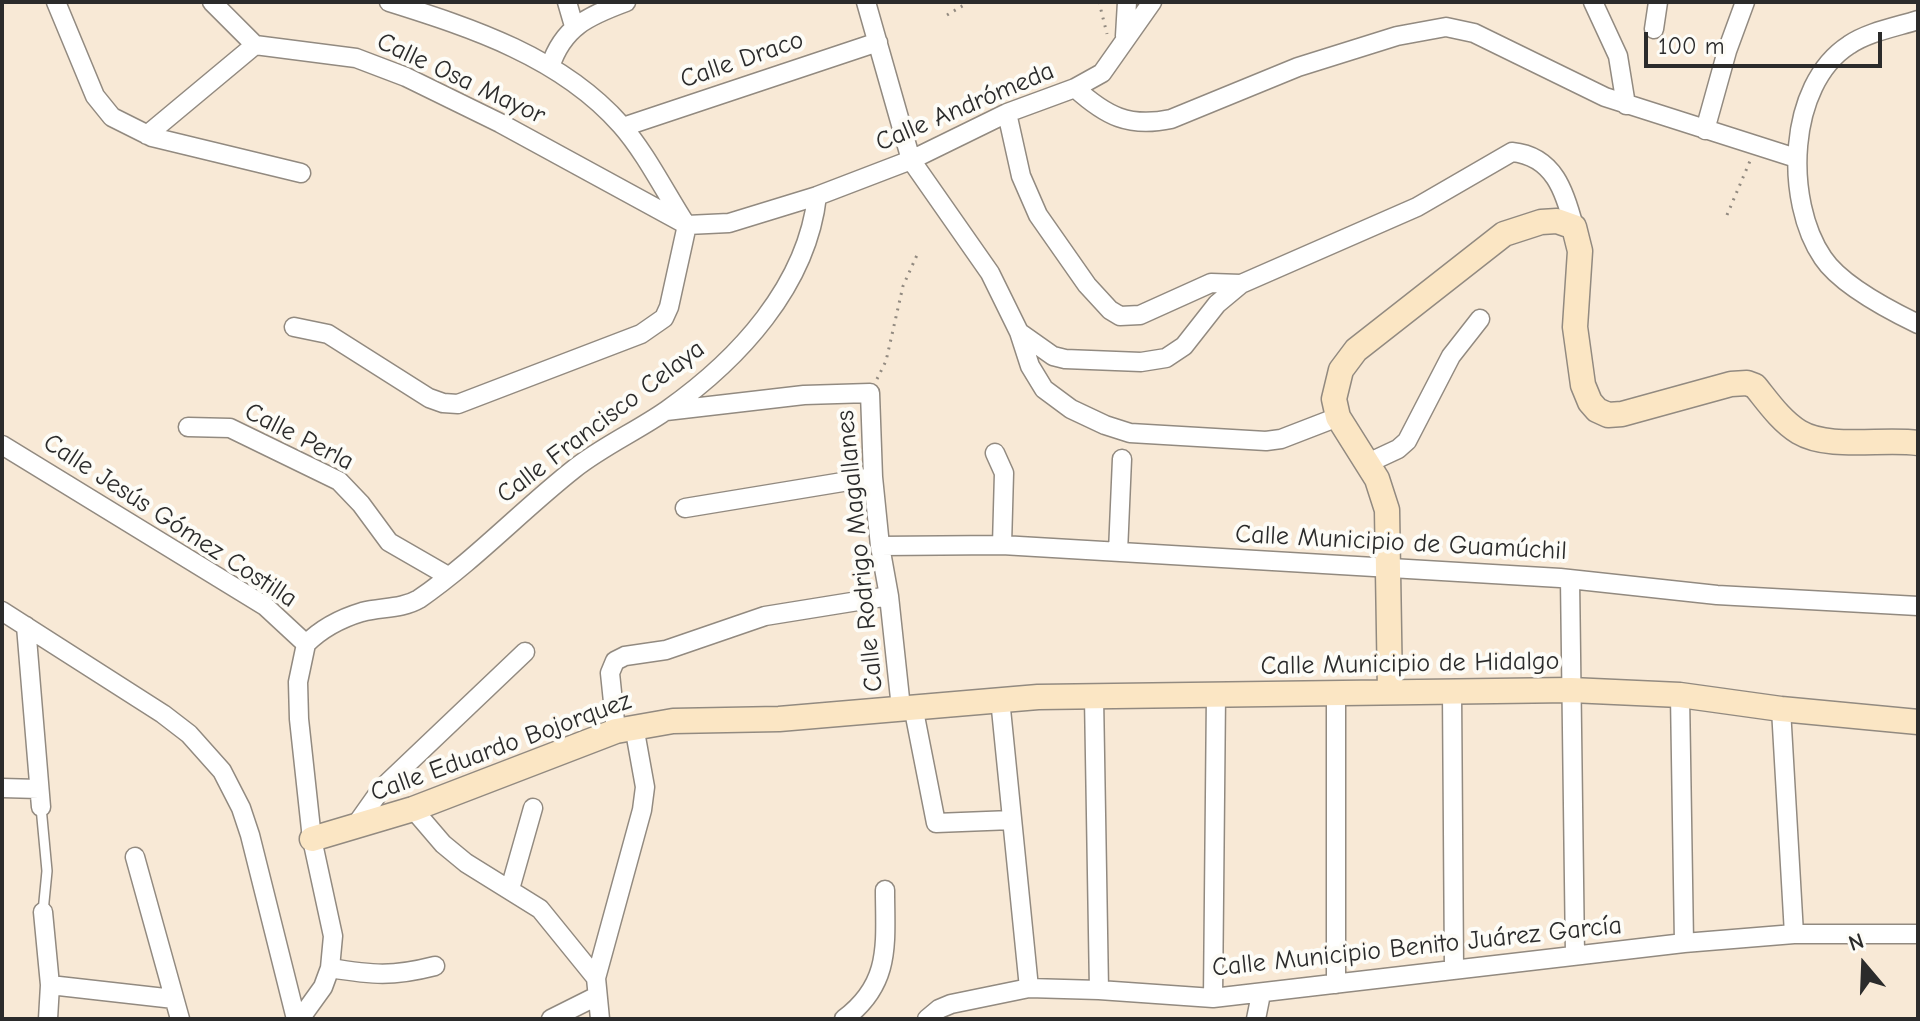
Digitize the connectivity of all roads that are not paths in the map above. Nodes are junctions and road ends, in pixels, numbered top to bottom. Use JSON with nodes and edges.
{"nodes":[{"id":1,"x":56,"y":2,"type":"edge"},
{"id":2,"x":212,"y":2,"type":"edge"},
{"id":3,"x":389,"y":2,"type":"edge"},
{"id":4,"x":567,"y":2,"type":"edge"},
{"id":5,"x":626,"y":2,"type":"edge"},
{"id":6,"x":866,"y":2,"type":"edge"},
{"id":7,"x":1127,"y":2,"type":"edge"},
{"id":8,"x":1152,"y":2,"type":"edge"},
{"id":9,"x":1593,"y":2,"type":"edge"},
{"id":10,"x":1658,"y":2,"type":"edge"},
{"id":11,"x":1745,"y":2,"type":"edge"},
{"id":12,"x":1918,"y":20,"type":"edge"},
{"id":13,"x":574,"y":26,"type":"junction"},
{"id":14,"x":1654,"y":29,"type":"dead end"},
{"id":15,"x":1116,"y":38,"type":"junction"},
{"id":16,"x":878,"y":42,"type":"junction"},
{"id":17,"x":255,"y":45,"type":"junction"},
{"id":18,"x":550,"y":67,"type":"junction"},
{"id":19,"x":1075,"y":88,"type":"junction"},
{"id":20,"x":1626,"y":105,"type":"junction"},
{"id":21,"x":1007,"y":113,"type":"junction"},
{"id":22,"x":623,"y":127,"type":"junction"},
{"id":23,"x":1705,"y":130,"type":"junction"},
{"id":24,"x":147,"y":135,"type":"junction"},
{"id":25,"x":1796,"y":158,"type":"junction"},
{"id":26,"x":911,"y":160,"type":"junction"},
{"id":27,"x":301,"y":173,"type":"dead end"},
{"id":28,"x":817,"y":196,"type":"junction"},
{"id":29,"x":687,"y":225,"type":"junction"},
{"id":30,"x":1574,"y":227,"type":"junction"},
{"id":31,"x":1241,"y":284,"type":"junction"},
{"id":32,"x":1480,"y":319,"type":"dead end"},
{"id":33,"x":1918,"y":324,"type":"edge"},
{"id":34,"x":294,"y":327,"type":"dead end"},
{"id":35,"x":1019,"y":332,"type":"junction"},
{"id":36,"x":665,"y":412,"type":"junction"},
{"id":37,"x":1338,"y":417,"type":"junction"},
{"id":38,"x":188,"y":427,"type":"dead end"},
{"id":39,"x":1918,"y":443,"type":"edge"},
{"id":40,"x":2,"y":445,"type":"edge"},
{"id":41,"x":995,"y":453,"type":"dead end"},
{"id":42,"x":1122,"y":459,"type":"dead end"},
{"id":43,"x":1368,"y":463,"type":"junction"},
{"id":44,"x":873,"y":477,"type":"junction"},
{"id":45,"x":685,"y":508,"type":"dead end"},
{"id":46,"x":1002,"y":545,"type":"junction"},
{"id":47,"x":880,"y":546,"type":"junction"},
{"id":48,"x":1118,"y":552,"type":"junction"},
{"id":49,"x":1388,"y":569,"type":"junction"},
{"id":50,"x":448,"y":576,"type":"junction"},
{"id":51,"x":1570,"y":579,"type":"junction"},
{"id":52,"x":889,"y":596,"type":"junction"},
{"id":53,"x":1918,"y":606,"type":"edge"},
{"id":54,"x":2,"y":611,"type":"edge"},
{"id":55,"x":26,"y":626,"type":"junction"},
{"id":56,"x":306,"y":644,"type":"junction"},
{"id":57,"x":525,"y":652,"type":"dead end"},
{"id":58,"x":1571,"y":690,"type":"junction"},
{"id":59,"x":1452,"y":691,"type":"junction"},
{"id":60,"x":1390,"y":692,"type":"junction"},
{"id":61,"x":1336,"y":693,"type":"junction"},
{"id":62,"x":1216,"y":694,"type":"junction"},
{"id":63,"x":1680,"y":695,"type":"junction"},
{"id":64,"x":1094,"y":697,"type":"junction"},
{"id":65,"x":1000,"y":699,"type":"junction"},
{"id":66,"x":907,"y":707,"type":"junction"},
{"id":67,"x":1781,"y":709,"type":"junction"},
{"id":68,"x":1918,"y":722,"type":"edge"},
{"id":69,"x":625,"y":728,"type":"junction"},
{"id":70,"x":2,"y":788,"type":"edge"},
{"id":71,"x":40,"y":798,"type":"junction"},
{"id":72,"x":533,"y":808,"type":"dead end"},
{"id":73,"x":413,"y":809,"type":"junction"},
{"id":74,"x":1012,"y":820,"type":"junction"},
{"id":75,"x":353,"y":829,"type":"junction"},
{"id":76,"x":312,"y":839,"type":"junction"},
{"id":77,"x":135,"y":857,"type":"dead end"},
{"id":78,"x":510,"y":889,"type":"junction"},
{"id":79,"x":885,"y":890,"type":"dead end"},
{"id":80,"x":43,"y":912,"type":"joint"},
{"id":81,"x":1794,"y":934,"type":"junction"},
{"id":82,"x":1918,"y":934,"type":"edge"},
{"id":83,"x":1684,"y":943,"type":"junction"},
{"id":84,"x":1575,"y":955,"type":"junction"},
{"id":85,"x":435,"y":966,"type":"dead end"},
{"id":86,"x":330,"y":968,"type":"junction"},
{"id":87,"x":1454,"y":969,"type":"junction"},
{"id":88,"x":1336,"y":984,"type":"junction"},
{"id":89,"x":50,"y":985,"type":"junction"},
{"id":90,"x":596,"y":987,"type":"junction"},
{"id":91,"x":1029,"y":988,"type":"junction"},
{"id":92,"x":1099,"y":990,"type":"junction"},
{"id":93,"x":1261,"y":994,"type":"junction"},
{"id":94,"x":1213,"y":998,"type":"junction"},
{"id":95,"x":174,"y":999,"type":"junction"},
{"id":96,"x":48,"y":1019,"type":"edge"},
{"id":97,"x":180,"y":1019,"type":"edge"},
{"id":98,"x":298,"y":1019,"type":"edge"},
{"id":99,"x":551,"y":1019,"type":"edge"},
{"id":100,"x":600,"y":1019,"type":"edge"},
{"id":101,"x":844,"y":1019,"type":"edge"},
{"id":102,"x":927,"y":1019,"type":"edge"},
{"id":103,"x":1256,"y":1019,"type":"edge"}],
"edges":[{"from":1,"to":24,"type":"street"},
{"from":2,"to":17,"type":"street"},
{"from":3,"to":18,"type":"street"},
{"from":4,"to":13,"type":"street"},
{"from":5,"to":13,"type":"street"},
{"from":6,"to":16,"type":"street"},
{"from":7,"to":15,"type":"street"},
{"from":8,"to":15,"type":"street"},
{"from":9,"to":20,"type":"street"},
{"from":10,"to":14,"type":"street"},
{"from":11,"to":23,"type":"street"},
{"from":12,"to":25,"type":"street"},
{"from":13,"to":18,"type":"street"},
{"from":15,"to":19,"type":"street"},
{"from":16,"to":22,"type":"street","name":"Calle Draco"},
{"from":16,"to":26,"type":"street"},
{"from":17,"to":24,"type":"street"},
{"from":17,"to":29,"type":"street","name":"Calle Osa Mayor"},
{"from":18,"to":22,"type":"street"},
{"from":19,"to":20,"type":"street","name":"Calle Andrómeda"},
{"from":19,"to":21,"type":"street","name":"Calle Andrómeda"},
{"from":20,"to":23,"type":"street","name":"Calle Andrómeda"},
{"from":21,"to":26,"type":"street","name":"Calle Andrómeda"},
{"from":21,"to":31,"type":"street"},
{"from":22,"to":29,"type":"street"},
{"from":23,"to":25,"type":"street","name":"Calle Andrómeda"},
{"from":24,"to":27,"type":"street"},
{"from":25,"to":33,"type":"street"},
{"from":26,"to":28,"type":"street","name":"Calle Andrómeda"},
{"from":26,"to":35,"type":"street"},
{"from":28,"to":29,"type":"street","name":"Calle Andrómeda"},
{"from":28,"to":36,"type":"street","name":"Calle Francisco Celaya"},
{"from":29,"to":34,"type":"street"},
{"from":30,"to":31,"type":"street"},
{"from":30,"to":37,"type":"street"},
{"from":30,"to":39,"type":"street"},
{"from":31,"to":35,"type":"street"},
{"from":32,"to":43,"type":"street"},
{"from":35,"to":37,"type":"street"},
{"from":36,"to":44,"type":"street","name":"Calle Rodrigo Magallanes"},
{"from":36,"to":50,"type":"street","name":"Calle Francisco Celaya"},
{"from":37,"to":43,"type":"street"},
{"from":38,"to":50,"type":"street","name":"Calle Perla"},
{"from":40,"to":56,"type":"street","name":"Calle Jesús Gómez Costilla"},
{"from":41,"to":46,"type":"street"},
{"from":42,"to":48,"type":"street"},
{"from":43,"to":49,"type":"street"},
{"from":44,"to":45,"type":"street"},
{"from":44,"to":47,"type":"street","name":"Calle Rodrigo Magallanes"},
{"from":46,"to":47,"type":"street","name":"Calle Municipio de Guamúchil"},
{"from":46,"to":48,"type":"street","name":"Calle Municipio de Guamúchil"},
{"from":47,"to":52,"type":"street","name":"Calle Rodrigo Magallanes"},
{"from":48,"to":49,"type":"street","name":"Calle Municipio de Guamúchil"},
{"from":49,"to":51,"type":"street","name":"Calle Municipio de Guamúchil"},
{"from":49,"to":60,"type":"street"},
{"from":50,"to":56,"type":"street","name":"Calle Francisco Celaya"},
{"from":51,"to":53,"type":"street","name":"Calle Municipio de Guamúchil"},
{"from":51,"to":58,"type":"street"},
{"from":52,"to":66,"type":"street","name":"Calle Rodrigo Magallanes"},
{"from":52,"to":69,"type":"street"},
{"from":54,"to":55,"type":"street"},
{"from":55,"to":71,"type":"street"},
{"from":55,"to":98,"type":"street"},
{"from":56,"to":76,"type":"street"},
{"from":57,"to":75,"type":"street"},
{"from":58,"to":59,"type":"street","name":"Calle Municipio de Hidalgo"},
{"from":58,"to":63,"type":"street","name":"Calle Municipio de Hidalgo"},
{"from":58,"to":84,"type":"street"},
{"from":59,"to":60,"type":"street","name":"Calle Municipio de Hidalgo"},
{"from":59,"to":87,"type":"street"},
{"from":60,"to":61,"type":"street","name":"Calle Municipio de Hidalgo"},
{"from":61,"to":62,"type":"street","name":"Calle Municipio de Hidalgo"},
{"from":61,"to":88,"type":"street"},
{"from":62,"to":64,"type":"street","name":"Calle Municipio de Hidalgo"},
{"from":62,"to":94,"type":"street"},
{"from":63,"to":67,"type":"street","name":"Calle Municipio de Hidalgo"},
{"from":63,"to":83,"type":"street"},
{"from":64,"to":65,"type":"street","name":"Calle Municipio de Hidalgo"},
{"from":64,"to":92,"type":"street"},
{"from":65,"to":66,"type":"street","name":"Calle Municipio de Hidalgo"},
{"from":65,"to":74,"type":"street"},
{"from":66,"to":69,"type":"street","name":"Calle Eduardo Bojorquez"},
{"from":66,"to":74,"type":"street","name":"Calle Rodrigo Magallanes"},
{"from":67,"to":68,"type":"street","name":"Calle Municipio de Hidalgo"},
{"from":67,"to":81,"type":"street"},
{"from":69,"to":73,"type":"street","name":"Calle Eduardo Bojorquez"},
{"from":69,"to":90,"type":"street"},
{"from":70,"to":71,"type":"street"},
{"from":71,"to":80,"type":"lane"},
{"from":72,"to":78,"type":"street"},
{"from":73,"to":75,"type":"street","name":"Calle Eduardo Bojorquez"},
{"from":73,"to":78,"type":"street"},
{"from":74,"to":91,"type":"street"},
{"from":75,"to":76,"type":"street","name":"Calle Eduardo Bojorquez"},
{"from":76,"to":86,"type":"street"},
{"from":77,"to":95,"type":"street"},
{"from":78,"to":90,"type":"street"},
{"from":79,"to":101,"type":"street"},
{"from":80,"to":89,"type":"street"},
{"from":81,"to":82,"type":"street","name":"Calle Municipio Benito Juárez García"},
{"from":81,"to":83,"type":"street","name":"Calle Municipio Benito Juárez García"},
{"from":83,"to":84,"type":"street","name":"Calle Municipio Benito Juárez García"},
{"from":84,"to":87,"type":"street","name":"Calle Municipio Benito Juárez García"},
{"from":85,"to":86,"type":"street"},
{"from":86,"to":98,"type":"street"},
{"from":87,"to":88,"type":"street","name":"Calle Municipio Benito Juárez García"},
{"from":88,"to":93,"type":"street","name":"Calle Municipio Benito Juárez García"},
{"from":89,"to":95,"type":"street"},
{"from":89,"to":96,"type":"street"},
{"from":90,"to":99,"type":"street"},
{"from":90,"to":100,"type":"street"},
{"from":91,"to":92,"type":"street","name":"Calle Municipio Benito Juárez García"},
{"from":91,"to":102,"type":"street","name":"Calle Municipio Benito Juárez García"},
{"from":92,"to":94,"type":"street","name":"Calle Municipio Benito Juárez García"},
{"from":93,"to":94,"type":"street","name":"Calle Municipio Benito Juárez García"},
{"from":93,"to":103,"type":"street"},
{"from":95,"to":97,"type":"street"}]}
